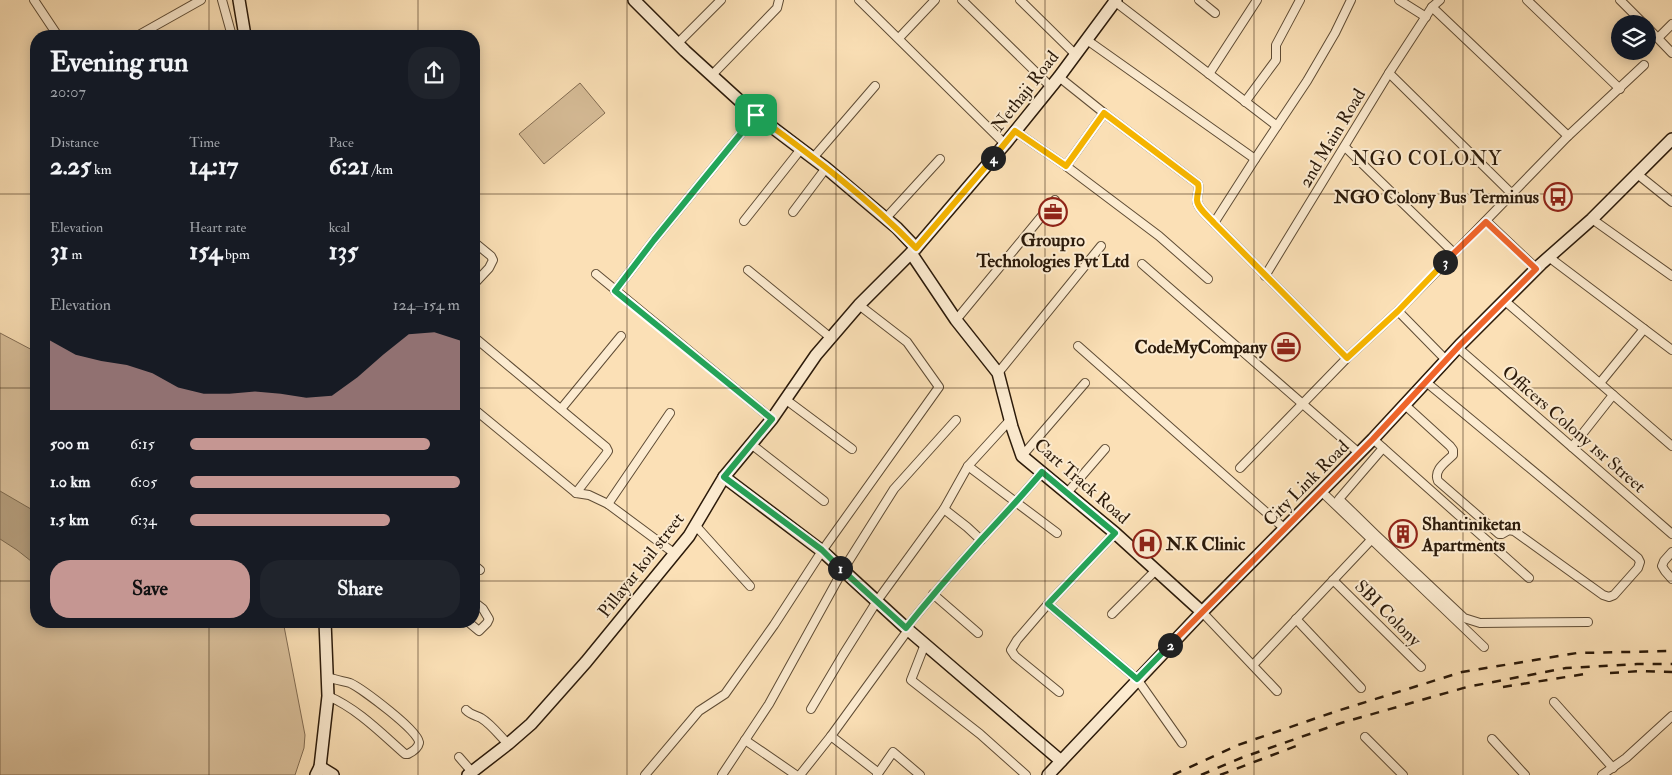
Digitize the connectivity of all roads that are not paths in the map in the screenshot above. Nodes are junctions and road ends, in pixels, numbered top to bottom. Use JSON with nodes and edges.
{"nodes":[{"id":1,"x":34,"y":0,"type":"edge"},
{"id":2,"x":201,"y":0,"type":"edge"},
{"id":3,"x":222,"y":0,"type":"edge"},
{"id":4,"x":239,"y":0,"type":"edge"},
{"id":5,"x":634,"y":0,"type":"edge"},
{"id":6,"x":722,"y":0,"type":"edge"},
{"id":7,"x":779,"y":0,"type":"edge"},
{"id":8,"x":859,"y":0,"type":"edge"},
{"id":9,"x":935,"y":0,"type":"edge"},
{"id":10,"x":962,"y":0,"type":"edge"},
{"id":11,"x":1020,"y":0,"type":"edge"},
{"id":12,"x":1199,"y":0,"type":"edge"},
{"id":13,"x":1257,"y":0,"type":"edge"},
{"id":14,"x":1300,"y":0,"type":"edge"},
{"id":15,"x":1351,"y":0,"type":"edge"},
{"id":16,"x":1399,"y":0,"type":"edge"},
{"id":17,"x":1440,"y":0,"type":"edge"},
{"id":18,"x":1527,"y":0,"type":"edge"},
{"id":19,"x":1114,"y":1,"type":"edge"},
{"id":20,"x":1622,"y":1,"type":"edge"},
{"id":21,"x":1432,"y":7,"type":"junction"},
{"id":22,"x":1216,"y":13,"type":"dead end"},
{"id":23,"x":1635,"y":15,"type":"edge"},
{"id":24,"x":1426,"y":17,"type":"junction"},
{"id":25,"x":1672,"y":24,"type":"edge"},
{"id":26,"x":54,"y":30,"type":"edge"},
{"id":27,"x":153,"y":30,"type":"edge"},
{"id":28,"x":230,"y":30,"type":"edge"},
{"id":29,"x":243,"y":30,"type":"edge"},
{"id":30,"x":899,"y":38,"type":"junction"},
{"id":31,"x":1658,"y":38,"type":"joint"},
{"id":32,"x":1087,"y":40,"type":"junction"},
{"id":33,"x":678,"y":44,"type":"junction"},
{"id":34,"x":1672,"y":53,"type":"edge"},
{"id":35,"x":1075,"y":54,"type":"junction"},
{"id":36,"x":1644,"y":65,"type":"dead end"},
{"id":37,"x":1389,"y":73,"type":"junction"},
{"id":38,"x":1209,"y":74,"type":"junction"},
{"id":39,"x":712,"y":75,"type":"junction"},
{"id":40,"x":1058,"y":77,"type":"junction"},
{"id":41,"x":875,"y":86,"type":"dead end"},
{"id":42,"x":1051,"y":87,"type":"junction"},
{"id":43,"x":1620,"y":89,"type":"junction"},
{"id":44,"x":1245,"y":102,"type":"junction"},
{"id":45,"x":1104,"y":113,"type":"junction"},
{"id":46,"x":756,"y":115,"type":"junction"},
{"id":47,"x":1277,"y":126,"type":"junction"},
{"id":48,"x":1015,"y":131,"type":"junction"},
{"id":49,"x":1568,"y":136,"type":"junction"},
{"id":50,"x":1672,"y":139,"type":"edge"},
{"id":51,"x":1005,"y":144,"type":"junction"},
{"id":52,"x":1345,"y":146,"type":"junction"},
{"id":53,"x":801,"y":148,"type":"junction"},
{"id":54,"x":813,"y":158,"type":"junction"},
{"id":55,"x":940,"y":159,"type":"dead end"},
{"id":56,"x":1255,"y":159,"type":"junction"},
{"id":57,"x":1066,"y":166,"type":"junction"},
{"id":58,"x":826,"y":168,"type":"junction"},
{"id":59,"x":1636,"y":173,"type":"junction"},
{"id":60,"x":1511,"y":193,"type":"junction"},
{"id":61,"x":1055,"y":200,"type":"dead end"},
{"id":62,"x":1672,"y":202,"type":"edge"},
{"id":63,"x":793,"y":212,"type":"dead end"},
{"id":64,"x":886,"y":218,"type":"junction"},
{"id":65,"x":1592,"y":219,"type":"junction"},
{"id":66,"x":744,"y":221,"type":"dead end"},
{"id":67,"x":1486,"y":222,"type":"junction"},
{"id":68,"x":1214,"y":223,"type":"junction"},
{"id":69,"x":1101,"y":246,"type":"dead end"},
{"id":70,"x":480,"y":247,"type":"edge"},
{"id":71,"x":914,"y":251,"type":"junction"},
{"id":72,"x":1454,"y":252,"type":"junction"},
{"id":73,"x":1550,"y":258,"type":"junction"},
{"id":74,"x":1142,"y":264,"type":"dead end"},
{"id":75,"x":1536,"y":269,"type":"junction"},
{"id":76,"x":748,"y":270,"type":"dead end"},
{"id":77,"x":596,"y":274,"type":"dead end"},
{"id":78,"x":1265,"y":276,"type":"junction"},
{"id":79,"x":1672,"y":276,"type":"edge"},
{"id":80,"x":480,"y":278,"type":"edge"},
{"id":81,"x":1208,"y":279,"type":"dead end"},
{"id":82,"x":615,"y":291,"type":"junction"},
{"id":83,"x":1505,"y":301,"type":"junction"},
{"id":84,"x":859,"y":304,"type":"junction"},
{"id":85,"x":1398,"y":311,"type":"junction"},
{"id":86,"x":956,"y":320,"type":"junction"},
{"id":87,"x":1644,"y":329,"type":"junction"},
{"id":88,"x":621,"y":336,"type":"dead end"},
{"id":89,"x":830,"y":338,"type":"junction"},
{"id":90,"x":480,"y":342,"type":"edge"},
{"id":91,"x":1078,"y":346,"type":"dead end"},
{"id":92,"x":1458,"y":347,"type":"junction"},
{"id":93,"x":1672,"y":350,"type":"edge"},
{"id":94,"x":816,"y":355,"type":"joint"},
{"id":95,"x":1347,"y":358,"type":"junction"},
{"id":96,"x":1446,"y":360,"type":"junction"},
{"id":97,"x":998,"y":373,"type":"junction"},
{"id":98,"x":1426,"y":382,"type":"junction"},
{"id":99,"x":1085,"y":383,"type":"dead end"},
{"id":100,"x":1600,"y":383,"type":"junction"},
{"id":101,"x":1613,"y":395,"type":"junction"},
{"id":102,"x":785,"y":399,"type":"junction"},
{"id":103,"x":1303,"y":405,"type":"junction"},
{"id":104,"x":1405,"y":405,"type":"junction"},
{"id":105,"x":561,"y":409,"type":"junction"},
{"id":106,"x":670,"y":413,"type":"dead end"},
{"id":107,"x":480,"y":414,"type":"edge"},
{"id":108,"x":772,"y":419,"type":"junction"},
{"id":109,"x":956,"y":420,"type":"dead end"},
{"id":110,"x":1010,"y":420,"type":"junction"},
{"id":111,"x":1373,"y":439,"type":"junction"},
{"id":112,"x":751,"y":444,"type":"junction"},
{"id":113,"x":1672,"y":446,"type":"edge"},
{"id":114,"x":1572,"y":447,"type":"junction"},
{"id":115,"x":1383,"y":448,"type":"junction"},
{"id":116,"x":852,"y":449,"type":"dead end"},
{"id":117,"x":1104,"y":449,"type":"dead end"},
{"id":118,"x":1359,"y":453,"type":"junction"},
{"id":119,"x":1022,"y":456,"type":"junction"},
{"id":120,"x":968,"y":466,"type":"junction"},
{"id":121,"x":1240,"y":468,"type":"dead end"},
{"id":122,"x":1042,"y":472,"type":"junction"},
{"id":123,"x":724,"y":477,"type":"junction"},
{"id":124,"x":1322,"y":492,"type":"junction"},
{"id":125,"x":576,"y":493,"type":"junction"},
{"id":126,"x":1067,"y":493,"type":"junction"},
{"id":127,"x":824,"y":501,"type":"dead end"},
{"id":128,"x":1017,"y":503,"type":"junction"},
{"id":129,"x":608,"y":504,"type":"junction"},
{"id":130,"x":944,"y":509,"type":"junction"},
{"id":131,"x":696,"y":526,"type":"junction"},
{"id":132,"x":1285,"y":529,"type":"junction"},
{"id":133,"x":1057,"y":533,"type":"dead end"},
{"id":134,"x":1115,"y":533,"type":"junction"},
{"id":135,"x":1672,"y":534,"type":"edge"},
{"id":136,"x":981,"y":540,"type":"junction"},
{"id":137,"x":1371,"y":540,"type":"junction"},
{"id":138,"x":822,"y":550,"type":"junction"},
{"id":139,"x":1672,"y":552,"type":"edge"},
{"id":140,"x":674,"y":553,"type":"junction"},
{"id":141,"x":843,"y":570,"type":"junction"},
{"id":142,"x":1156,"y":570,"type":"junction"},
{"id":143,"x":1529,"y":578,"type":"dead end"},
{"id":144,"x":1672,"y":579,"type":"edge"},
{"id":145,"x":1334,"y":580,"type":"junction"},
{"id":146,"x":750,"y":586,"type":"dead end"},
{"id":147,"x":933,"y":594,"type":"junction"},
{"id":148,"x":878,"y":601,"type":"junction"},
{"id":149,"x":1048,"y":604,"type":"junction"},
{"id":150,"x":480,"y":607,"type":"edge"},
{"id":151,"x":1202,"y":612,"type":"junction"},
{"id":152,"x":1112,"y":614,"type":"dead end"},
{"id":153,"x":1296,"y":619,"type":"junction"},
{"id":154,"x":1588,"y":622,"type":"dead end"},
{"id":155,"x":325,"y":628,"type":"edge"},
{"id":156,"x":476,"y":628,"type":"edge"},
{"id":157,"x":907,"y":629,"type":"junction"},
{"id":158,"x":978,"y":633,"type":"dead end"},
{"id":159,"x":925,"y":644,"type":"junction"},
{"id":160,"x":1484,"y":647,"type":"dead end"},
{"id":161,"x":1253,"y":665,"type":"junction"},
{"id":162,"x":1421,"y":667,"type":"dead end"},
{"id":163,"x":328,"y":677,"type":"junction"},
{"id":164,"x":1137,"y":679,"type":"junction"},
{"id":165,"x":1360,"y":688,"type":"dead end"},
{"id":166,"x":1277,"y":691,"type":"dead end"},
{"id":167,"x":1059,"y":692,"type":"dead end"},
{"id":168,"x":328,"y":696,"type":"junction"},
{"id":169,"x":1554,"y":702,"type":"dead end"},
{"id":170,"x":811,"y":709,"type":"dead end"},
{"id":171,"x":466,"y":710,"type":"dead end"},
{"id":172,"x":1672,"y":716,"type":"edge"},
{"id":173,"x":831,"y":736,"type":"junction"},
{"id":174,"x":1365,"y":737,"type":"dead end"},
{"id":175,"x":1492,"y":739,"type":"dead end"},
{"id":176,"x":745,"y":740,"type":"junction"},
{"id":177,"x":508,"y":744,"type":"junction"},
{"id":178,"x":1182,"y":744,"type":"dead end"},
{"id":179,"x":459,"y":757,"type":"dead end"},
{"id":180,"x":1061,"y":761,"type":"junction"},
{"id":181,"x":1613,"y":768,"type":"junction"},
{"id":182,"x":318,"y":773,"type":"edge"},
{"id":183,"x":470,"y":773,"type":"edge"},
{"id":184,"x":333,"y":775,"type":"edge"},
{"id":185,"x":644,"y":775,"type":"edge"},
{"id":186,"x":722,"y":775,"type":"edge"},
{"id":187,"x":796,"y":775,"type":"edge"},
{"id":188,"x":800,"y":775,"type":"edge"},
{"id":189,"x":878,"y":775,"type":"edge"},
{"id":190,"x":920,"y":775,"type":"edge"},
{"id":191,"x":1026,"y":775,"type":"edge"},
{"id":192,"x":1048,"y":775,"type":"edge"},
{"id":193,"x":1403,"y":775,"type":"edge"},
{"id":194,"x":1525,"y":775,"type":"edge"},
{"id":195,"x":1602,"y":775,"type":"edge"}],
"edges":[{"from":1,"to":26,"type":"street"},
{"from":2,"to":27,"type":"street"},
{"from":3,"to":28,"type":"street"},
{"from":4,"to":29,"type":"street"},
{"from":5,"to":33,"type":"street","name":"Cart Track Road"},
{"from":6,"to":33,"type":"street"},
{"from":7,"to":39,"type":"street"},
{"from":8,"to":30,"type":"street"},
{"from":9,"to":30,"type":"street"},
{"from":10,"to":42,"type":"street"},
{"from":11,"to":35,"type":"street"},
{"from":12,"to":22,"type":"street"},
{"from":13,"to":38,"type":"street"},
{"from":14,"to":44,"type":"street"},
{"from":15,"to":47,"type":"street"},
{"from":16,"to":24,"type":"street"},
{"from":17,"to":21,"type":"street","name":"2nd Main Road"},
{"from":18,"to":43,"type":"street"},
{"from":19,"to":32,"type":"street","name":"Nethaji Road"},
{"from":19,"to":38,"type":"street"},
{"from":20,"to":23,"type":"street"},
{"from":21,"to":24,"type":"street","name":"2nd Main Road"},
{"from":21,"to":49,"type":"street"},
{"from":24,"to":37,"type":"street","name":"2nd Main Road"},
{"from":25,"to":31,"type":"street"},
{"from":30,"to":51,"type":"street"},
{"from":31,"to":34,"type":"street"},
{"from":32,"to":35,"type":"street","name":"Nethaji Road"},
{"from":32,"to":56,"type":"street"},
{"from":33,"to":39,"type":"street","name":"Cart Track Road"},
{"from":35,"to":40,"type":"street","name":"Nethaji Road"},
{"from":36,"to":43,"type":"street"},
{"from":37,"to":52,"type":"street","name":"2nd Main Road"},
{"from":37,"to":60,"type":"street"},
{"from":38,"to":44,"type":"street"},
{"from":39,"to":46,"type":"street","name":"Cart Track Road"},
{"from":40,"to":42,"type":"street","name":"Nethaji Road"},
{"from":40,"to":45,"type":"street"},
{"from":41,"to":54,"type":"street"},
{"from":42,"to":48,"type":"street","name":"Nethaji Road"},
{"from":43,"to":49,"type":"street"},
{"from":44,"to":47,"type":"street"},
{"from":45,"to":57,"type":"street"},
{"from":45,"to":68,"type":"street"},
{"from":46,"to":53,"type":"street","name":"Cart Track Road"},
{"from":46,"to":82,"type":"street"},
{"from":47,"to":56,"type":"street"},
{"from":48,"to":51,"type":"street","name":"Nethaji Road"},
{"from":48,"to":57,"type":"street"},
{"from":49,"to":60,"type":"street"},
{"from":50,"to":59,"type":"street","name":"City Link Road"},
{"from":51,"to":71,"type":"street","name":"Nethaji Road"},
{"from":52,"to":72,"type":"street"},
{"from":52,"to":78,"type":"street","name":"2nd Main Road"},
{"from":53,"to":54,"type":"street","name":"Cart Track Road"},
{"from":53,"to":66,"type":"street"},
{"from":54,"to":58,"type":"street","name":"Cart Track Road"},
{"from":55,"to":64,"type":"street"},
{"from":56,"to":68,"type":"street"},
{"from":57,"to":81,"type":"street"},
{"from":58,"to":63,"type":"street"},
{"from":58,"to":64,"type":"street","name":"Cart Track Road"},
{"from":59,"to":62,"type":"street"},
{"from":59,"to":65,"type":"street","name":"City Link Road"},
{"from":60,"to":67,"type":"street"},
{"from":61,"to":86,"type":"street"},
{"from":64,"to":71,"type":"street","name":"Cart Track Road"},
{"from":65,"to":73,"type":"street","name":"City Link Road"},
{"from":65,"to":79,"type":"street"},
{"from":67,"to":72,"type":"street"},
{"from":67,"to":75,"type":"street"},
{"from":68,"to":78,"type":"street"},
{"from":69,"to":97,"type":"street"},
{"from":70,"to":80,"type":"street"},
{"from":71,"to":84,"type":"street","name":"Nethaji Road"},
{"from":71,"to":86,"type":"street","name":"Cart Track Road"},
{"from":72,"to":85,"type":"street"},
{"from":73,"to":75,"type":"street","name":"City Link Road"},
{"from":73,"to":87,"type":"street"},
{"from":74,"to":103,"type":"street"},
{"from":75,"to":83,"type":"street","name":"City Link Road"},
{"from":76,"to":89,"type":"street"},
{"from":77,"to":82,"type":"street"},
{"from":78,"to":95,"type":"street"},
{"from":82,"to":108,"type":"street"},
{"from":83,"to":92,"type":"street","name":"City Link Road"},
{"from":83,"to":100,"type":"street"},
{"from":84,"to":89,"type":"street","name":"Nethaji Road"},
{"from":84,"to":138,"type":"street"},
{"from":85,"to":95,"type":"street"},
{"from":85,"to":96,"type":"street"},
{"from":86,"to":97,"type":"street","name":"Cart Track Road"},
{"from":87,"to":93,"type":"street"},
{"from":87,"to":100,"type":"street"},
{"from":88,"to":105,"type":"street"},
{"from":89,"to":94,"type":"street","name":"Nethaji Road"},
{"from":90,"to":105,"type":"street"},
{"from":91,"to":132,"type":"street"},
{"from":92,"to":96,"type":"street","name":"City Link Road"},
{"from":92,"to":114,"type":"street","name":"Officers Colony 1sr Street"},
{"from":94,"to":102,"type":"street","name":"Pillayar koil street"},
{"from":95,"to":103,"type":"street"},
{"from":96,"to":98,"type":"street","name":"City Link Road"},
{"from":97,"to":110,"type":"street","name":"Cart Track Road"},
{"from":98,"to":104,"type":"street","name":"City Link Road"},
{"from":98,"to":104,"type":"street"},
{"from":99,"to":119,"type":"street"},
{"from":100,"to":101,"type":"street"},
{"from":101,"to":113,"type":"street"},
{"from":101,"to":114,"type":"street"},
{"from":102,"to":108,"type":"street","name":"Pillayar koil street"},
{"from":102,"to":116,"type":"street"},
{"from":103,"to":118,"type":"street"},
{"from":103,"to":121,"type":"street"},
{"from":104,"to":111,"type":"street","name":"City Link Road"},
{"from":105,"to":125,"type":"street"},
{"from":106,"to":129,"type":"street"},
{"from":107,"to":125,"type":"street"},
{"from":108,"to":112,"type":"street","name":"Pillayar koil street"},
{"from":109,"to":141,"type":"street"},
{"from":110,"to":119,"type":"street","name":"Cart Track Road"},
{"from":110,"to":120,"type":"street"},
{"from":111,"to":115,"type":"street"},
{"from":111,"to":118,"type":"street","name":"City Link Road"},
{"from":112,"to":123,"type":"street","name":"Pillayar koil street"},
{"from":112,"to":127,"type":"street"},
{"from":114,"to":135,"type":"street","name":"Officers Colony 1sr Street"},
{"from":115,"to":143,"type":"street"},
{"from":115,"to":154,"type":"street"},
{"from":117,"to":126,"type":"street"},
{"from":118,"to":124,"type":"street","name":"City Link Road"},
{"from":119,"to":122,"type":"street","name":"Cart Track Road"},
{"from":120,"to":128,"type":"street"},
{"from":120,"to":130,"type":"street"},
{"from":122,"to":126,"type":"street","name":"Cart Track Road"},
{"from":122,"to":128,"type":"street"},
{"from":123,"to":131,"type":"street","name":"Pillayar koil street"},
{"from":123,"to":138,"type":"street"},
{"from":124,"to":132,"type":"street","name":"City Link Road"},
{"from":124,"to":137,"type":"street"},
{"from":125,"to":129,"type":"street"},
{"from":126,"to":134,"type":"street","name":"Cart Track Road"},
{"from":128,"to":133,"type":"street"},
{"from":128,"to":136,"type":"street"},
{"from":129,"to":140,"type":"street"},
{"from":130,"to":136,"type":"street"},
{"from":130,"to":148,"type":"street"},
{"from":131,"to":140,"type":"street","name":"Pillayar koil street"},
{"from":131,"to":146,"type":"street"},
{"from":132,"to":151,"type":"street","name":"City Link Road"},
{"from":134,"to":142,"type":"street","name":"Cart Track Road"},
{"from":134,"to":149,"type":"street"},
{"from":136,"to":147,"type":"street"},
{"from":137,"to":145,"type":"street","name":"SBI Colony"},
{"from":137,"to":160,"type":"street"},
{"from":138,"to":141,"type":"street"},
{"from":138,"to":185,"type":"street"},
{"from":139,"to":144,"type":"street"},
{"from":140,"to":177,"type":"street","name":"Pillayar koil street"},
{"from":141,"to":148,"type":"street"},
{"from":141,"to":176,"type":"street"},
{"from":142,"to":151,"type":"street","name":"Cart Track Road"},
{"from":142,"to":152,"type":"street"},
{"from":145,"to":153,"type":"street","name":"SBI Colony"},
{"from":145,"to":162,"type":"street","name":"SBI Colony"},
{"from":147,"to":157,"type":"street"},
{"from":147,"to":158,"type":"street"},
{"from":148,"to":157,"type":"street"},
{"from":148,"to":170,"type":"street"},
{"from":149,"to":164,"type":"street"},
{"from":149,"to":167,"type":"street"},
{"from":150,"to":156,"type":"street"},
{"from":151,"to":161,"type":"street"},
{"from":151,"to":164,"type":"street","name":"City Link Road"},
{"from":153,"to":161,"type":"street","name":"SBI Colony"},
{"from":153,"to":165,"type":"street"},
{"from":155,"to":163,"type":"street"},
{"from":157,"to":159,"type":"street"},
{"from":157,"to":173,"type":"street"},
{"from":159,"to":180,"type":"street"},
{"from":159,"to":191,"type":"street"},
{"from":161,"to":166,"type":"street"},
{"from":163,"to":168,"type":"street"},
{"from":163,"to":168,"type":"street"},
{"from":164,"to":178,"type":"street"},
{"from":164,"to":180,"type":"street","name":"City Link Road"},
{"from":168,"to":182,"type":"street"},
{"from":169,"to":181,"type":"street"},
{"from":171,"to":177,"type":"street"},
{"from":172,"to":181,"type":"street"},
{"from":173,"to":188,"type":"street"},
{"from":173,"to":189,"type":"street"},
{"from":174,"to":193,"type":"street"},
{"from":175,"to":194,"type":"street"},
{"from":176,"to":186,"type":"street"},
{"from":176,"to":187,"type":"street"},
{"from":177,"to":183,"type":"street","name":"Pillayar koil street"},
{"from":179,"to":183,"type":"street"},
{"from":180,"to":192,"type":"street","name":"City Link Road"},
{"from":181,"to":195,"type":"street"},
{"from":182,"to":184,"type":"street"},
{"from":189,"to":190,"type":"street"}]}
